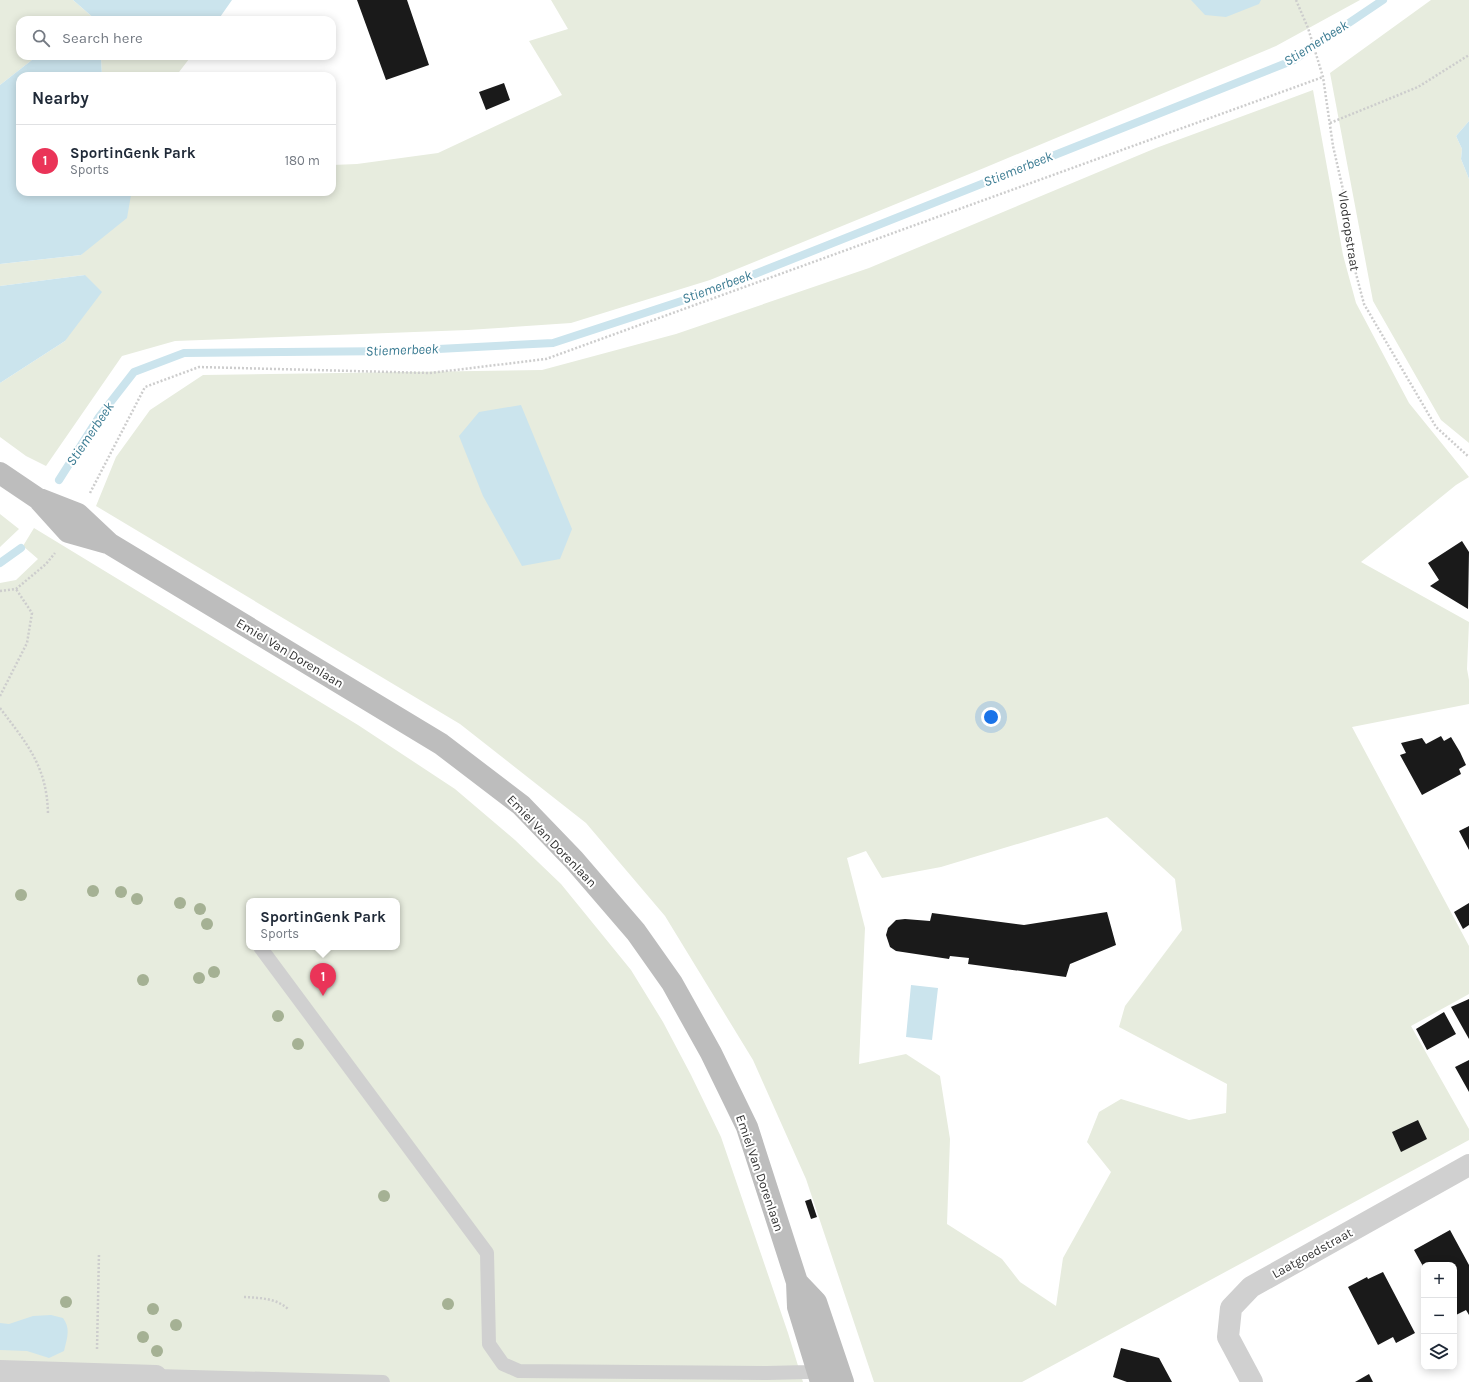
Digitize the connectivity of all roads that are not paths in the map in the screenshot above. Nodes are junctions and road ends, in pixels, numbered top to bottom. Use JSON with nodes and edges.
{"nodes":[{"id":1,"x":0,"y":473,"type":"edge"},
{"id":2,"x":262,"y":950,"type":"edge"},
{"id":3,"x":1469,"y":1165,"type":"edge"},
{"id":4,"x":0,"y":1371,"type":"edge"},
{"id":5,"x":829,"y":1374,"type":"edge"},
{"id":6,"x":156,"y":1376,"type":"joint"},
{"id":7,"x":96,"y":1378,"type":"edge"},
{"id":8,"x":383,"y":1382,"type":"edge"},
{"id":9,"x":1252,"y":1382,"type":"edge"}],
"edges":[{"from":1,"to":5,"type":"street","name":"Emiel Van Dorenlaan"},
{"from":2,"to":5,"type":"lane"},
{"from":3,"to":9,"type":"street","name":"Laatgoedstraat"},
{"from":4,"to":7,"type":"street"},
{"from":6,"to":7,"type":"street"},
{"from":6,"to":8,"type":"lane"}]}
